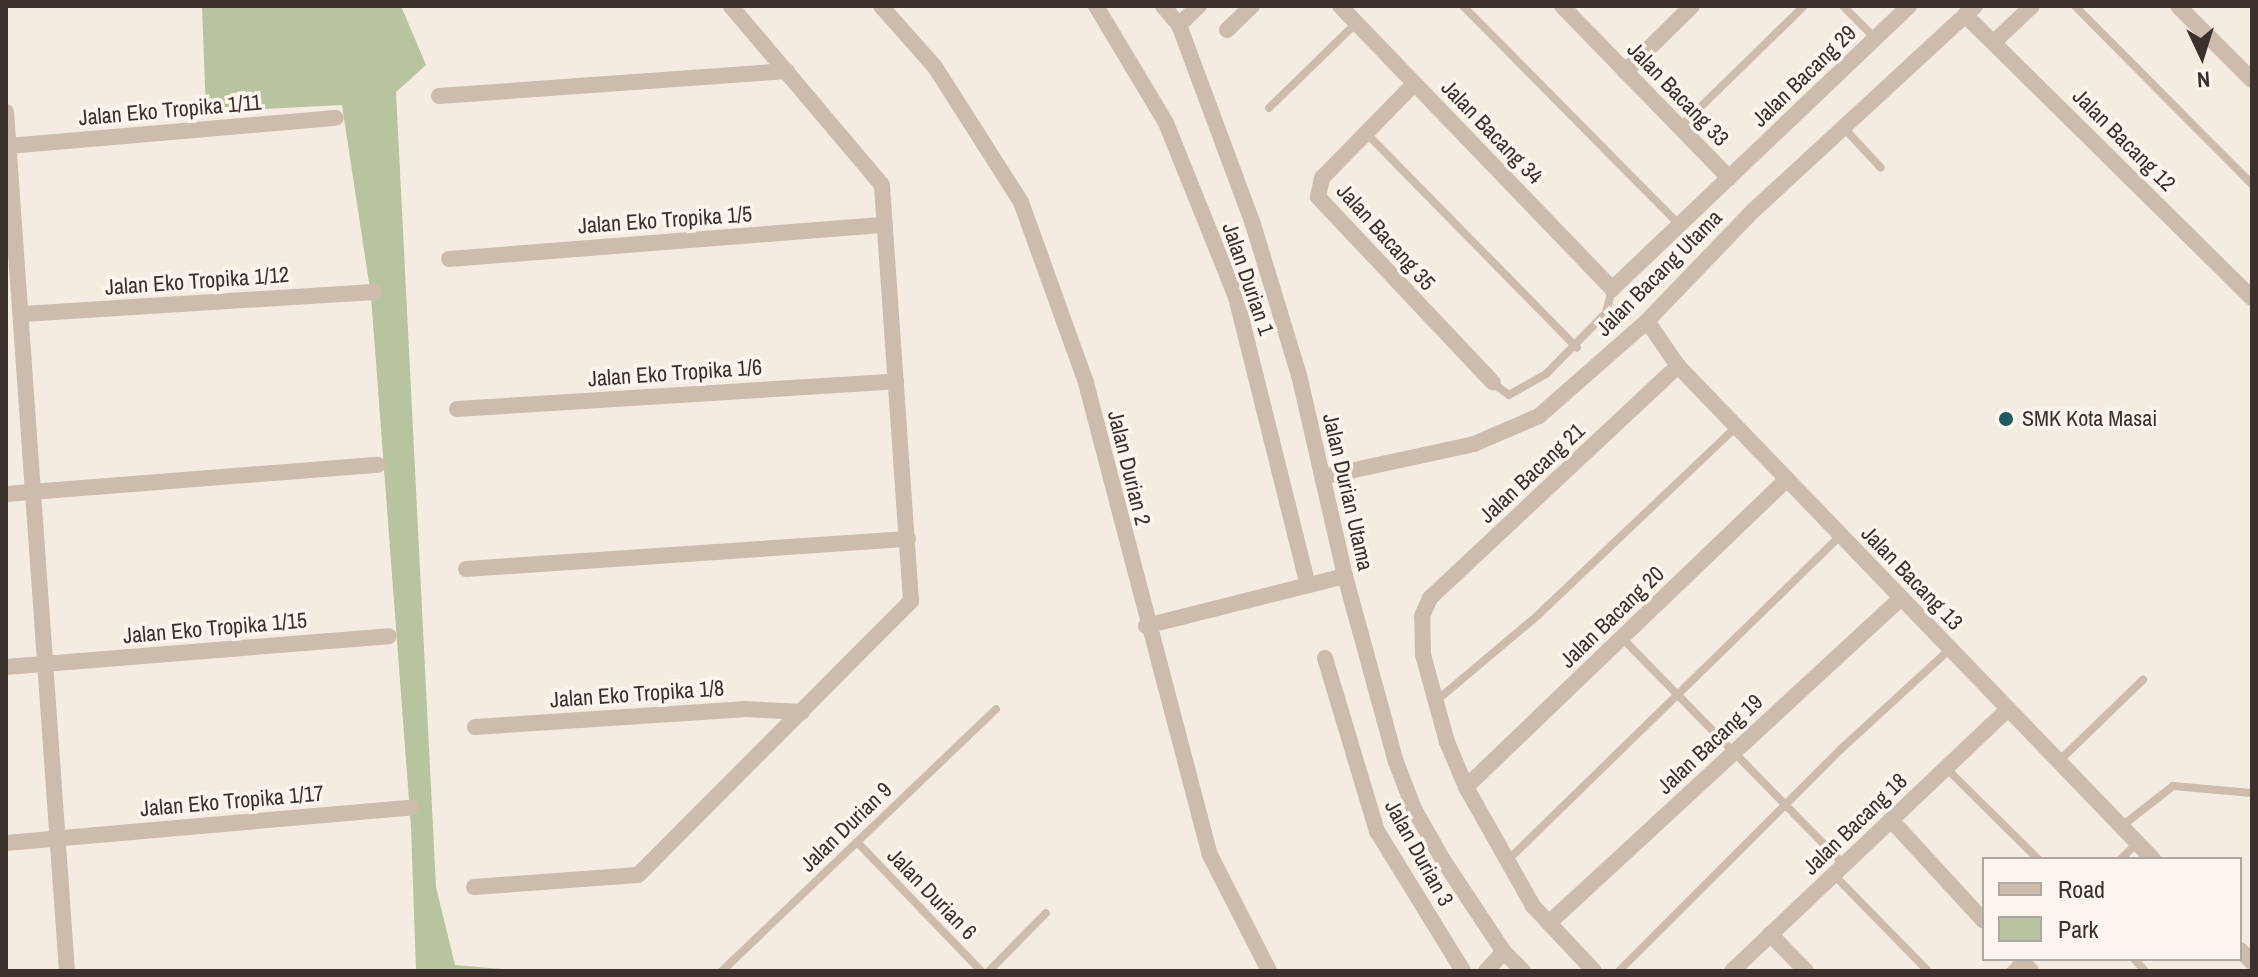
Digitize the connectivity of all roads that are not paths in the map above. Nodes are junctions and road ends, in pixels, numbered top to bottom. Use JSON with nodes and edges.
{"nodes":[{"id":1,"x":731,"y":6,"type":"edge"},
{"id":2,"x":881,"y":6,"type":"edge"},
{"id":3,"x":1096,"y":6,"type":"edge"},
{"id":4,"x":1163,"y":6,"type":"edge"},
{"id":5,"x":1199,"y":6,"type":"edge"},
{"id":6,"x":1252,"y":6,"type":"edge"},
{"id":7,"x":1340,"y":6,"type":"edge"},
{"id":8,"x":1463,"y":6,"type":"edge"},
{"id":9,"x":1692,"y":6,"type":"edge"},
{"id":10,"x":1804,"y":6,"type":"edge"},
{"id":11,"x":1843,"y":6,"type":"edge"},
{"id":12,"x":1909,"y":6,"type":"edge"},
{"id":13,"x":2032,"y":6,"type":"edge"},
{"id":14,"x":2075,"y":6,"type":"edge"},
{"id":15,"x":2178,"y":6,"type":"edge"},
{"id":16,"x":1566,"y":8,"type":"edge"},
{"id":17,"x":1970,"y":11,"type":"edge"},
{"id":18,"x":1356,"y":23,"type":"junction"},
{"id":19,"x":1179,"y":25,"type":"junction"},
{"id":20,"x":1227,"y":30,"type":"dead end"},
{"id":21,"x":1876,"y":38,"type":"junction"},
{"id":22,"x":1994,"y":42,"type":"junction"},
{"id":23,"x":787,"y":71,"type":"junction"},
{"id":24,"x":1625,"y":72,"type":"junction"},
{"id":25,"x":2252,"y":80,"type":"edge"},
{"id":26,"x":1414,"y":84,"type":"junction"},
{"id":27,"x":439,"y":96,"type":"dead end"},
{"id":28,"x":1269,"y":108,"type":"dead end"},
{"id":29,"x":6,"y":112,"type":"edge"},
{"id":30,"x":336,"y":118,"type":"dead end"},
{"id":31,"x":1679,"y":127,"type":"junction"},
{"id":32,"x":1843,"y":127,"type":"junction"},
{"id":33,"x":1366,"y":133,"type":"junction"},
{"id":34,"x":8,"y":146,"type":"junction"},
{"id":35,"x":1881,"y":168,"type":"dead end"},
{"id":36,"x":1729,"y":178,"type":"junction"},
{"id":37,"x":2252,"y":184,"type":"edge"},
{"id":38,"x":885,"y":225,"type":"junction"},
{"id":39,"x":1680,"y":225,"type":"junction"},
{"id":40,"x":449,"y":259,"type":"dead end"},
{"id":41,"x":1612,"y":289,"type":"junction"},
{"id":42,"x":374,"y":292,"type":"dead end"},
{"id":43,"x":2252,"y":298,"type":"edge"},
{"id":44,"x":23,"y":314,"type":"junction"},
{"id":45,"x":1647,"y":321,"type":"junction"},
{"id":46,"x":1577,"y":348,"type":"junction"},
{"id":47,"x":1678,"y":366,"type":"junction"},
{"id":48,"x":896,"y":381,"type":"junction"},
{"id":49,"x":1493,"y":383,"type":"joint"},
{"id":50,"x":457,"y":409,"type":"dead end"},
{"id":51,"x":1737,"y":427,"type":"junction"},
{"id":52,"x":378,"y":465,"type":"dead end"},
{"id":53,"x":1322,"y":477,"type":"junction"},
{"id":54,"x":1787,"y":479,"type":"junction"},
{"id":55,"x":34,"y":492,"type":"junction"},
{"id":56,"x":6,"y":494,"type":"edge"},
{"id":57,"x":1841,"y":535,"type":"junction"},
{"id":58,"x":908,"y":539,"type":"junction"},
{"id":59,"x":466,"y":569,"type":"dead end"},
{"id":60,"x":1345,"y":576,"type":"junction"},
{"id":61,"x":1308,"y":585,"type":"junction"},
{"id":62,"x":1901,"y":598,"type":"junction"},
{"id":63,"x":1146,"y":626,"type":"junction"},
{"id":64,"x":389,"y":636,"type":"dead end"},
{"id":65,"x":1622,"y":638,"type":"junction"},
{"id":66,"x":1950,"y":649,"type":"junction"},
{"id":67,"x":1325,"y":658,"type":"dead end"},
{"id":68,"x":45,"y":665,"type":"junction"},
{"id":69,"x":6,"y":667,"type":"edge"},
{"id":70,"x":2143,"y":680,"type":"dead end"},
{"id":71,"x":1676,"y":693,"type":"junction"},
{"id":72,"x":1436,"y":701,"type":"junction"},
{"id":73,"x":996,"y":709,"type":"dead end"},
{"id":74,"x":2008,"y":709,"type":"junction"},
{"id":75,"x":802,"y":712,"type":"junction"},
{"id":76,"x":475,"y":727,"type":"dead end"},
{"id":77,"x":1734,"y":752,"type":"junction"},
{"id":78,"x":2059,"y":761,"type":"junction"},
{"id":79,"x":1946,"y":768,"type":"junction"},
{"id":80,"x":1466,"y":787,"type":"junction"},
{"id":81,"x":2252,"y":793,"type":"edge"},
{"id":82,"x":1786,"y":805,"type":"junction"},
{"id":83,"x":410,"y":808,"type":"dead end"},
{"id":84,"x":1891,"y":820,"type":"junction"},
{"id":85,"x":2122,"y":827,"type":"junction"},
{"id":86,"x":57,"y":839,"type":"junction"},
{"id":87,"x":857,"y":842,"type":"junction"},
{"id":88,"x":6,"y":843,"type":"edge"},
{"id":89,"x":2137,"y":843,"type":"junction"},
{"id":90,"x":2036,"y":857,"type":"edge"},
{"id":91,"x":2123,"y":857,"type":"edge"},
{"id":92,"x":2151,"y":857,"type":"edge"},
{"id":93,"x":1505,"y":862,"type":"junction"},
{"id":94,"x":1839,"y":870,"type":"junction"},
{"id":95,"x":474,"y":887,"type":"dead end"},
{"id":96,"x":1046,"y":913,"type":"dead end"},
{"id":97,"x":1982,"y":919,"type":"edge"},
{"id":98,"x":1549,"y":923,"type":"junction"},
{"id":99,"x":1770,"y":934,"type":"junction"},
{"id":100,"x":1504,"y":952,"type":"junction"},
{"id":101,"x":67,"y":971,"type":"edge"},
{"id":102,"x":722,"y":971,"type":"edge"},
{"id":103,"x":981,"y":971,"type":"edge"},
{"id":104,"x":989,"y":971,"type":"edge"},
{"id":105,"x":1269,"y":971,"type":"edge"},
{"id":106,"x":1463,"y":971,"type":"edge"},
{"id":107,"x":1486,"y":971,"type":"edge"},
{"id":108,"x":1523,"y":971,"type":"edge"},
{"id":109,"x":1594,"y":971,"type":"edge"},
{"id":110,"x":1619,"y":971,"type":"edge"},
{"id":111,"x":1732,"y":971,"type":"edge"},
{"id":112,"x":1806,"y":971,"type":"edge"},
{"id":113,"x":1928,"y":971,"type":"edge"}],
"edges":[{"from":1,"to":23,"type":"street"},
{"from":2,"to":63,"type":"street","name":"Jalan Durian 2"},
{"from":3,"to":61,"type":"street","name":"Jalan Durian 1"},
{"from":4,"to":19,"type":"street","name":"Jalan Durian Utama"},
{"from":5,"to":19,"type":"street"},
{"from":6,"to":20,"type":"street"},
{"from":7,"to":18,"type":"street","name":"Jalan Bacang 34"},
{"from":8,"to":39,"type":"lane"},
{"from":9,"to":24,"type":"street"},
{"from":10,"to":31,"type":"lane"},
{"from":11,"to":21,"type":"lane"},
{"from":12,"to":21,"type":"street","name":"Jalan Bacang 29"},
{"from":13,"to":22,"type":"street"},
{"from":14,"to":37,"type":"lane"},
{"from":15,"to":25,"type":"street"},
{"from":16,"to":24,"type":"street","name":"Jalan Bacang 33"},
{"from":17,"to":22,"type":"street","name":"Jalan Bacang 12"},
{"from":17,"to":32,"type":"street","name":"Jalan Bacang Utama"},
{"from":18,"to":26,"type":"street","name":"Jalan Bacang 34"},
{"from":18,"to":28,"type":"lane"},
{"from":19,"to":53,"type":"street","name":"Jalan Durian Utama"},
{"from":21,"to":36,"type":"street","name":"Jalan Bacang 29"},
{"from":22,"to":43,"type":"street","name":"Jalan Bacang 12"},
{"from":23,"to":27,"type":"street"},
{"from":23,"to":38,"type":"street"},
{"from":24,"to":31,"type":"street","name":"Jalan Bacang 33"},
{"from":26,"to":33,"type":"street","name":"Jalan Bacang 35"},
{"from":26,"to":41,"type":"street","name":"Jalan Bacang 34"},
{"from":29,"to":34,"type":"street"},
{"from":30,"to":34,"type":"street","name":"Jalan Eko Tropika 1/11"},
{"from":31,"to":36,"type":"street","name":"Jalan Bacang 33"},
{"from":32,"to":35,"type":"lane"},
{"from":32,"to":45,"type":"street","name":"Jalan Bacang Utama"},
{"from":33,"to":46,"type":"lane"},
{"from":33,"to":49,"type":"street","name":"Jalan Bacang 35"},
{"from":34,"to":44,"type":"street"},
{"from":36,"to":39,"type":"street","name":"Jalan Bacang 29"},
{"from":38,"to":40,"type":"street","name":"Jalan Eko Tropika 1/5"},
{"from":38,"to":48,"type":"street"},
{"from":39,"to":41,"type":"street","name":"Jalan Bacang 29"},
{"from":41,"to":46,"type":"lane"},
{"from":42,"to":44,"type":"street","name":"Jalan Eko Tropika 1/12"},
{"from":44,"to":55,"type":"street"},
{"from":45,"to":47,"type":"street","name":"Jalan Bacang 13"},
{"from":45,"to":53,"type":"street","name":"Jalan Bacang Utama"},
{"from":46,"to":49,"type":"lane"},
{"from":47,"to":51,"type":"street","name":"Jalan Bacang 13"},
{"from":47,"to":72,"type":"street","name":"Jalan Bacang 21"},
{"from":48,"to":50,"type":"street","name":"Jalan Eko Tropika 1/6"},
{"from":48,"to":58,"type":"street"},
{"from":51,"to":54,"type":"street","name":"Jalan Bacang 13"},
{"from":51,"to":72,"type":"lane"},
{"from":52,"to":55,"type":"street"},
{"from":53,"to":60,"type":"street","name":"Jalan Durian Utama"},
{"from":54,"to":57,"type":"street","name":"Jalan Bacang 13"},
{"from":54,"to":65,"type":"street","name":"Jalan Bacang 20"},
{"from":55,"to":56,"type":"street"},
{"from":55,"to":68,"type":"street"},
{"from":57,"to":62,"type":"street","name":"Jalan Bacang 13"},
{"from":57,"to":71,"type":"lane"},
{"from":58,"to":59,"type":"street"},
{"from":58,"to":75,"type":"street"},
{"from":60,"to":61,"type":"street"},
{"from":60,"to":100,"type":"street","name":"Jalan Durian Utama"},
{"from":61,"to":63,"type":"street"},
{"from":62,"to":66,"type":"street","name":"Jalan Bacang 13"},
{"from":62,"to":77,"type":"street","name":"Jalan Bacang 19"},
{"from":63,"to":105,"type":"street","name":"Jalan Durian 2"},
{"from":64,"to":68,"type":"street","name":"Jalan Eko Tropika 1/15"},
{"from":65,"to":71,"type":"lane"},
{"from":65,"to":80,"type":"street","name":"Jalan Bacang 20"},
{"from":66,"to":74,"type":"street","name":"Jalan Bacang 13"},
{"from":66,"to":82,"type":"lane"},
{"from":67,"to":106,"type":"street","name":"Jalan Durian 3"},
{"from":68,"to":69,"type":"street","name":"Jalan Eko Tropika 1/15"},
{"from":68,"to":86,"type":"street"},
{"from":70,"to":78,"type":"lane"},
{"from":71,"to":77,"type":"lane"},
{"from":71,"to":93,"type":"lane"},
{"from":72,"to":80,"type":"street"},
{"from":73,"to":87,"type":"lane","name":"Jalan Durian 9"},
{"from":74,"to":78,"type":"street","name":"Jalan Bacang 13"},
{"from":74,"to":79,"type":"street","name":"Jalan Bacang 18"},
{"from":75,"to":76,"type":"street","name":"Jalan Eko Tropika 1/8"},
{"from":75,"to":95,"type":"street"},
{"from":77,"to":82,"type":"lane"},
{"from":77,"to":98,"type":"street","name":"Jalan Bacang 19"},
{"from":78,"to":85,"type":"street","name":"Jalan Bacang 13"},
{"from":79,"to":84,"type":"street","name":"Jalan Bacang 18"},
{"from":79,"to":90,"type":"lane"},
{"from":80,"to":93,"type":"street"},
{"from":81,"to":85,"type":"lane"},
{"from":82,"to":94,"type":"lane"},
{"from":82,"to":110,"type":"lane"},
{"from":83,"to":86,"type":"street","name":"Jalan Eko Tropika 1/17"},
{"from":84,"to":94,"type":"street","name":"Jalan Bacang 18"},
{"from":84,"to":97,"type":"street"},
{"from":85,"to":89,"type":"street","name":"Jalan Bacang 13"},
{"from":86,"to":88,"type":"street","name":"Jalan Eko Tropika 1/17"},
{"from":86,"to":101,"type":"street"},
{"from":87,"to":102,"type":"lane","name":"Jalan Durian 9"},
{"from":87,"to":103,"type":"lane","name":"Jalan Durian 6"},
{"from":89,"to":91,"type":"lane"},
{"from":89,"to":92,"type":"street","name":"Jalan Bacang 13"},
{"from":93,"to":98,"type":"street"},
{"from":94,"to":99,"type":"street","name":"Jalan Bacang 18"},
{"from":94,"to":113,"type":"lane"},
{"from":96,"to":104,"type":"lane"},
{"from":98,"to":109,"type":"street"},
{"from":99,"to":111,"type":"street","name":"Jalan Bacang 18"},
{"from":99,"to":112,"type":"street"},
{"from":100,"to":107,"type":"street"},
{"from":100,"to":108,"type":"street","name":"Jalan Durian Utama"}]}
